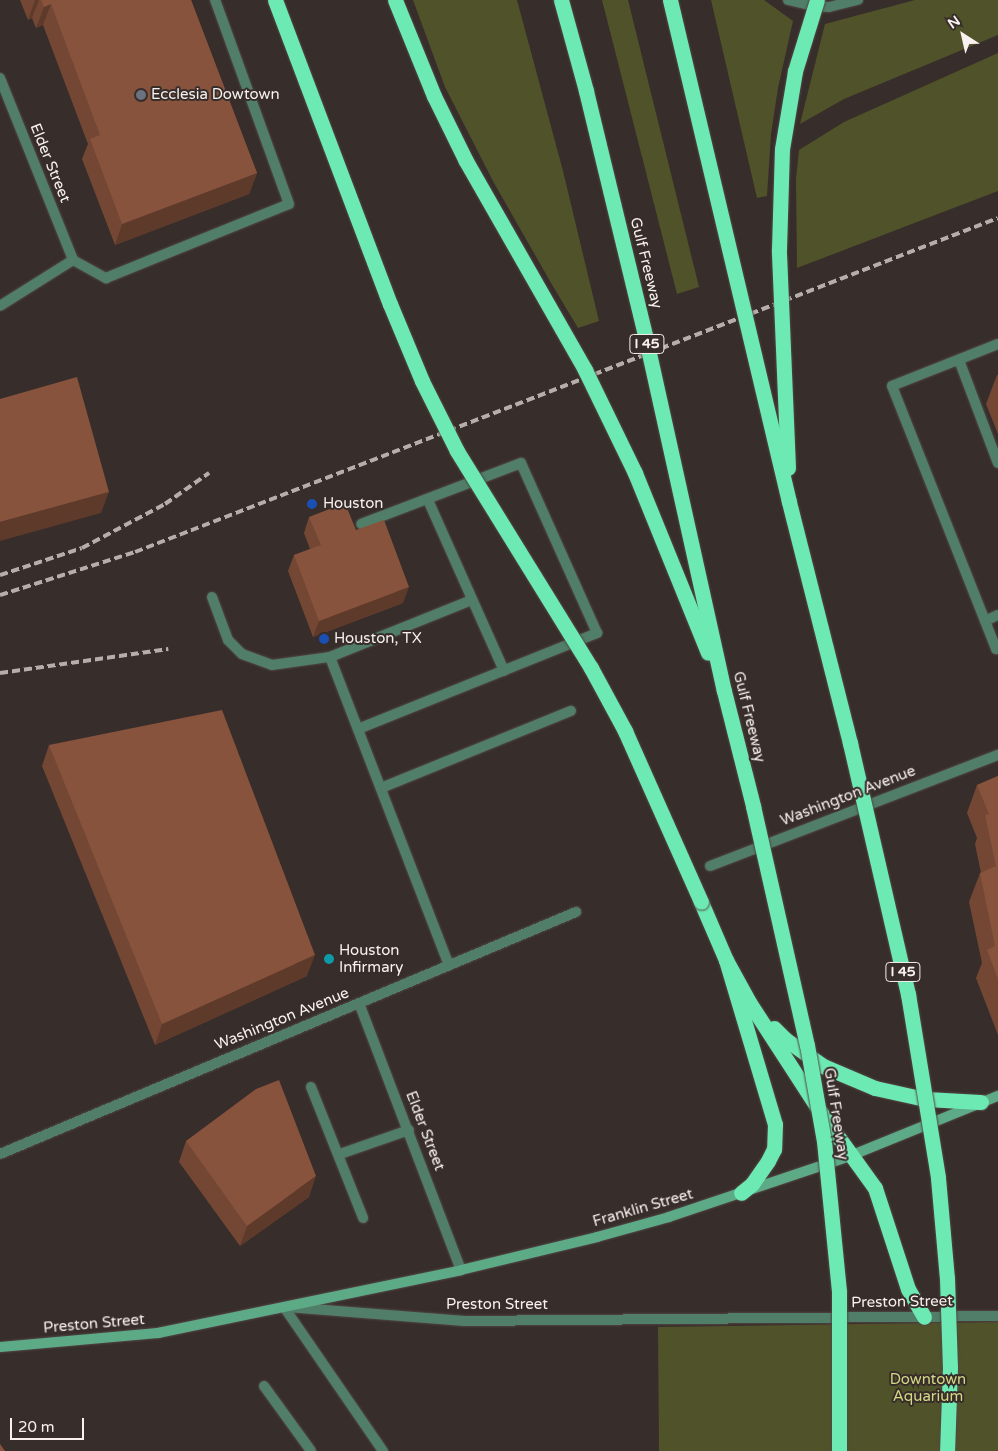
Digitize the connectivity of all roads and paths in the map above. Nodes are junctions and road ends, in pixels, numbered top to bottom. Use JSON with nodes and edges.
{"nodes":[{"id":1,"x":215,"y":0,"type":"edge"},
{"id":2,"x":276,"y":0,"type":"edge"},
{"id":3,"x":395,"y":0,"type":"edge"},
{"id":4,"x":561,"y":0,"type":"edge"},
{"id":5,"x":670,"y":0,"type":"edge"},
{"id":6,"x":788,"y":0,"type":"edge"},
{"id":7,"x":817,"y":0,"type":"edge"},
{"id":8,"x":858,"y":0,"type":"edge"},
{"id":9,"x":0,"y":78,"type":"edge"},
{"id":10,"x":73,"y":260,"type":"junction"},
{"id":11,"x":0,"y":306,"type":"edge"},
{"id":12,"x":998,"y":344,"type":"edge"},
{"id":13,"x":959,"y":360,"type":"junction"},
{"id":14,"x":998,"y":463,"type":"edge"},
{"id":15,"x":428,"y":500,"type":"junction"},
{"id":16,"x":789,"y":502,"type":"junction"},
{"id":17,"x":361,"y":524,"type":"dead end"},
{"id":18,"x":212,"y":597,"type":"dead end"},
{"id":19,"x":472,"y":600,"type":"junction"},
{"id":20,"x":998,"y":615,"type":"edge"},
{"id":21,"x":985,"y":620,"type":"junction"},
{"id":22,"x":998,"y":649,"type":"edge"},
{"id":23,"x":330,"y":657,"type":"junction"},
{"id":24,"x":504,"y":671,"type":"junction"},
{"id":25,"x":724,"y":691,"type":"junction"},
{"id":26,"x":571,"y":712,"type":"dead end"},
{"id":27,"x":358,"y":729,"type":"junction"},
{"id":28,"x":998,"y":755,"type":"edge"},
{"id":29,"x":381,"y":788,"type":"junction"},
{"id":30,"x":710,"y":866,"type":"dead end"},
{"id":31,"x":576,"y":912,"type":"dead end"},
{"id":32,"x":726,"y":960,"type":"junction"},
{"id":33,"x":449,"y":965,"type":"junction"},
{"id":34,"x":749,"y":1002,"type":"junction"},
{"id":35,"x":359,"y":1003,"type":"junction"},
{"id":36,"x":311,"y":1087,"type":"dead end"},
{"id":37,"x":998,"y":1096,"type":"edge"},
{"id":38,"x":981,"y":1102,"type":"junction"},
{"id":39,"x":409,"y":1130,"type":"junction"},
{"id":40,"x":0,"y":1154,"type":"edge"},
{"id":41,"x":340,"y":1154,"type":"junction"},
{"id":42,"x":850,"y":1156,"type":"junction"},
{"id":43,"x":742,"y":1193,"type":"junction"},
{"id":44,"x":363,"y":1218,"type":"dead end"},
{"id":45,"x":461,"y":1270,"type":"junction"},
{"id":46,"x":284,"y":1307,"type":"junction"},
{"id":47,"x":924,"y":1316,"type":"junction"},
{"id":48,"x":998,"y":1316,"type":"edge"},
{"id":49,"x":0,"y":1347,"type":"edge"},
{"id":50,"x":264,"y":1386,"type":"dead end"},
{"id":51,"x":311,"y":1451,"type":"edge"},
{"id":52,"x":383,"y":1451,"type":"edge"},
{"id":53,"x":839,"y":1451,"type":"edge"},
{"id":54,"x":947,"y":1451,"type":"edge"}],
"edges":[{"from":1,"to":10,"type":"street"},
{"from":2,"to":32,"type":"highway","bridge":true},
{"from":3,"to":25,"type":"highway","bridge":true},
{"from":4,"to":25,"type":"highway","name":"Gulf Freeway","number":"I 45","bridge":true},
{"from":5,"to":16,"type":"highway","number":"I 45","bridge":true},
{"from":6,"to":8,"type":"street"},
{"from":7,"to":16,"type":"highway","bridge":true},
{"from":9,"to":10,"type":"street","name":"Elder Street"},
{"from":10,"to":11,"type":"street"},
{"from":12,"to":13,"type":"street"},
{"from":13,"to":14,"type":"street"},
{"from":13,"to":21,"type":"street"},
{"from":15,"to":17,"type":"street"},
{"from":15,"to":19,"type":"street"},
{"from":15,"to":24,"type":"street"},
{"from":16,"to":54,"type":"highway","number":"I 45","bridge":true},
{"from":18,"to":23,"type":"street"},
{"from":19,"to":23,"type":"street"},
{"from":19,"to":24,"type":"street"},
{"from":20,"to":21,"type":"street"},
{"from":21,"to":22,"type":"street"},
{"from":23,"to":27,"type":"street"},
{"from":24,"to":27,"type":"street"},
{"from":25,"to":53,"type":"highway","name":"Gulf Freeway","number":"I 45","bridge":true},
{"from":26,"to":29,"type":"street"},
{"from":27,"to":29,"type":"street"},
{"from":28,"to":30,"type":"street","name":"Washington Avenue"},
{"from":29,"to":33,"type":"street"},
{"from":31,"to":33,"type":"street","name":"Washington Avenue"},
{"from":32,"to":34,"type":"highway"},
{"from":32,"to":43,"type":"highway"},
{"from":33,"to":35,"type":"street","name":"Washington Avenue"},
{"from":34,"to":38,"type":"highway"},
{"from":34,"to":42,"type":"highway"},
{"from":35,"to":39,"type":"street","name":"Elder Street"},
{"from":35,"to":40,"type":"street","name":"Washington Avenue"},
{"from":36,"to":41,"type":"street"},
{"from":37,"to":38,"type":"main road","name":"Franklin Street"},
{"from":38,"to":42,"type":"main road","name":"Franklin Street"},
{"from":39,"to":41,"type":"street"},
{"from":39,"to":45,"type":"street","name":"Elder Street"},
{"from":41,"to":44,"type":"street"},
{"from":42,"to":43,"type":"main road","name":"Franklin Street"},
{"from":42,"to":47,"type":"highway"},
{"from":43,"to":45,"type":"main road","name":"Franklin Street"},
{"from":45,"to":46,"type":"main road","name":"Franklin Street"},
{"from":46,"to":47,"type":"street","name":"Preston Street"},
{"from":46,"to":49,"type":"main road","name":"Preston Street"},
{"from":46,"to":52,"type":"street"},
{"from":47,"to":48,"type":"street","name":"Preston Street"},
{"from":50,"to":51,"type":"street"}]}
